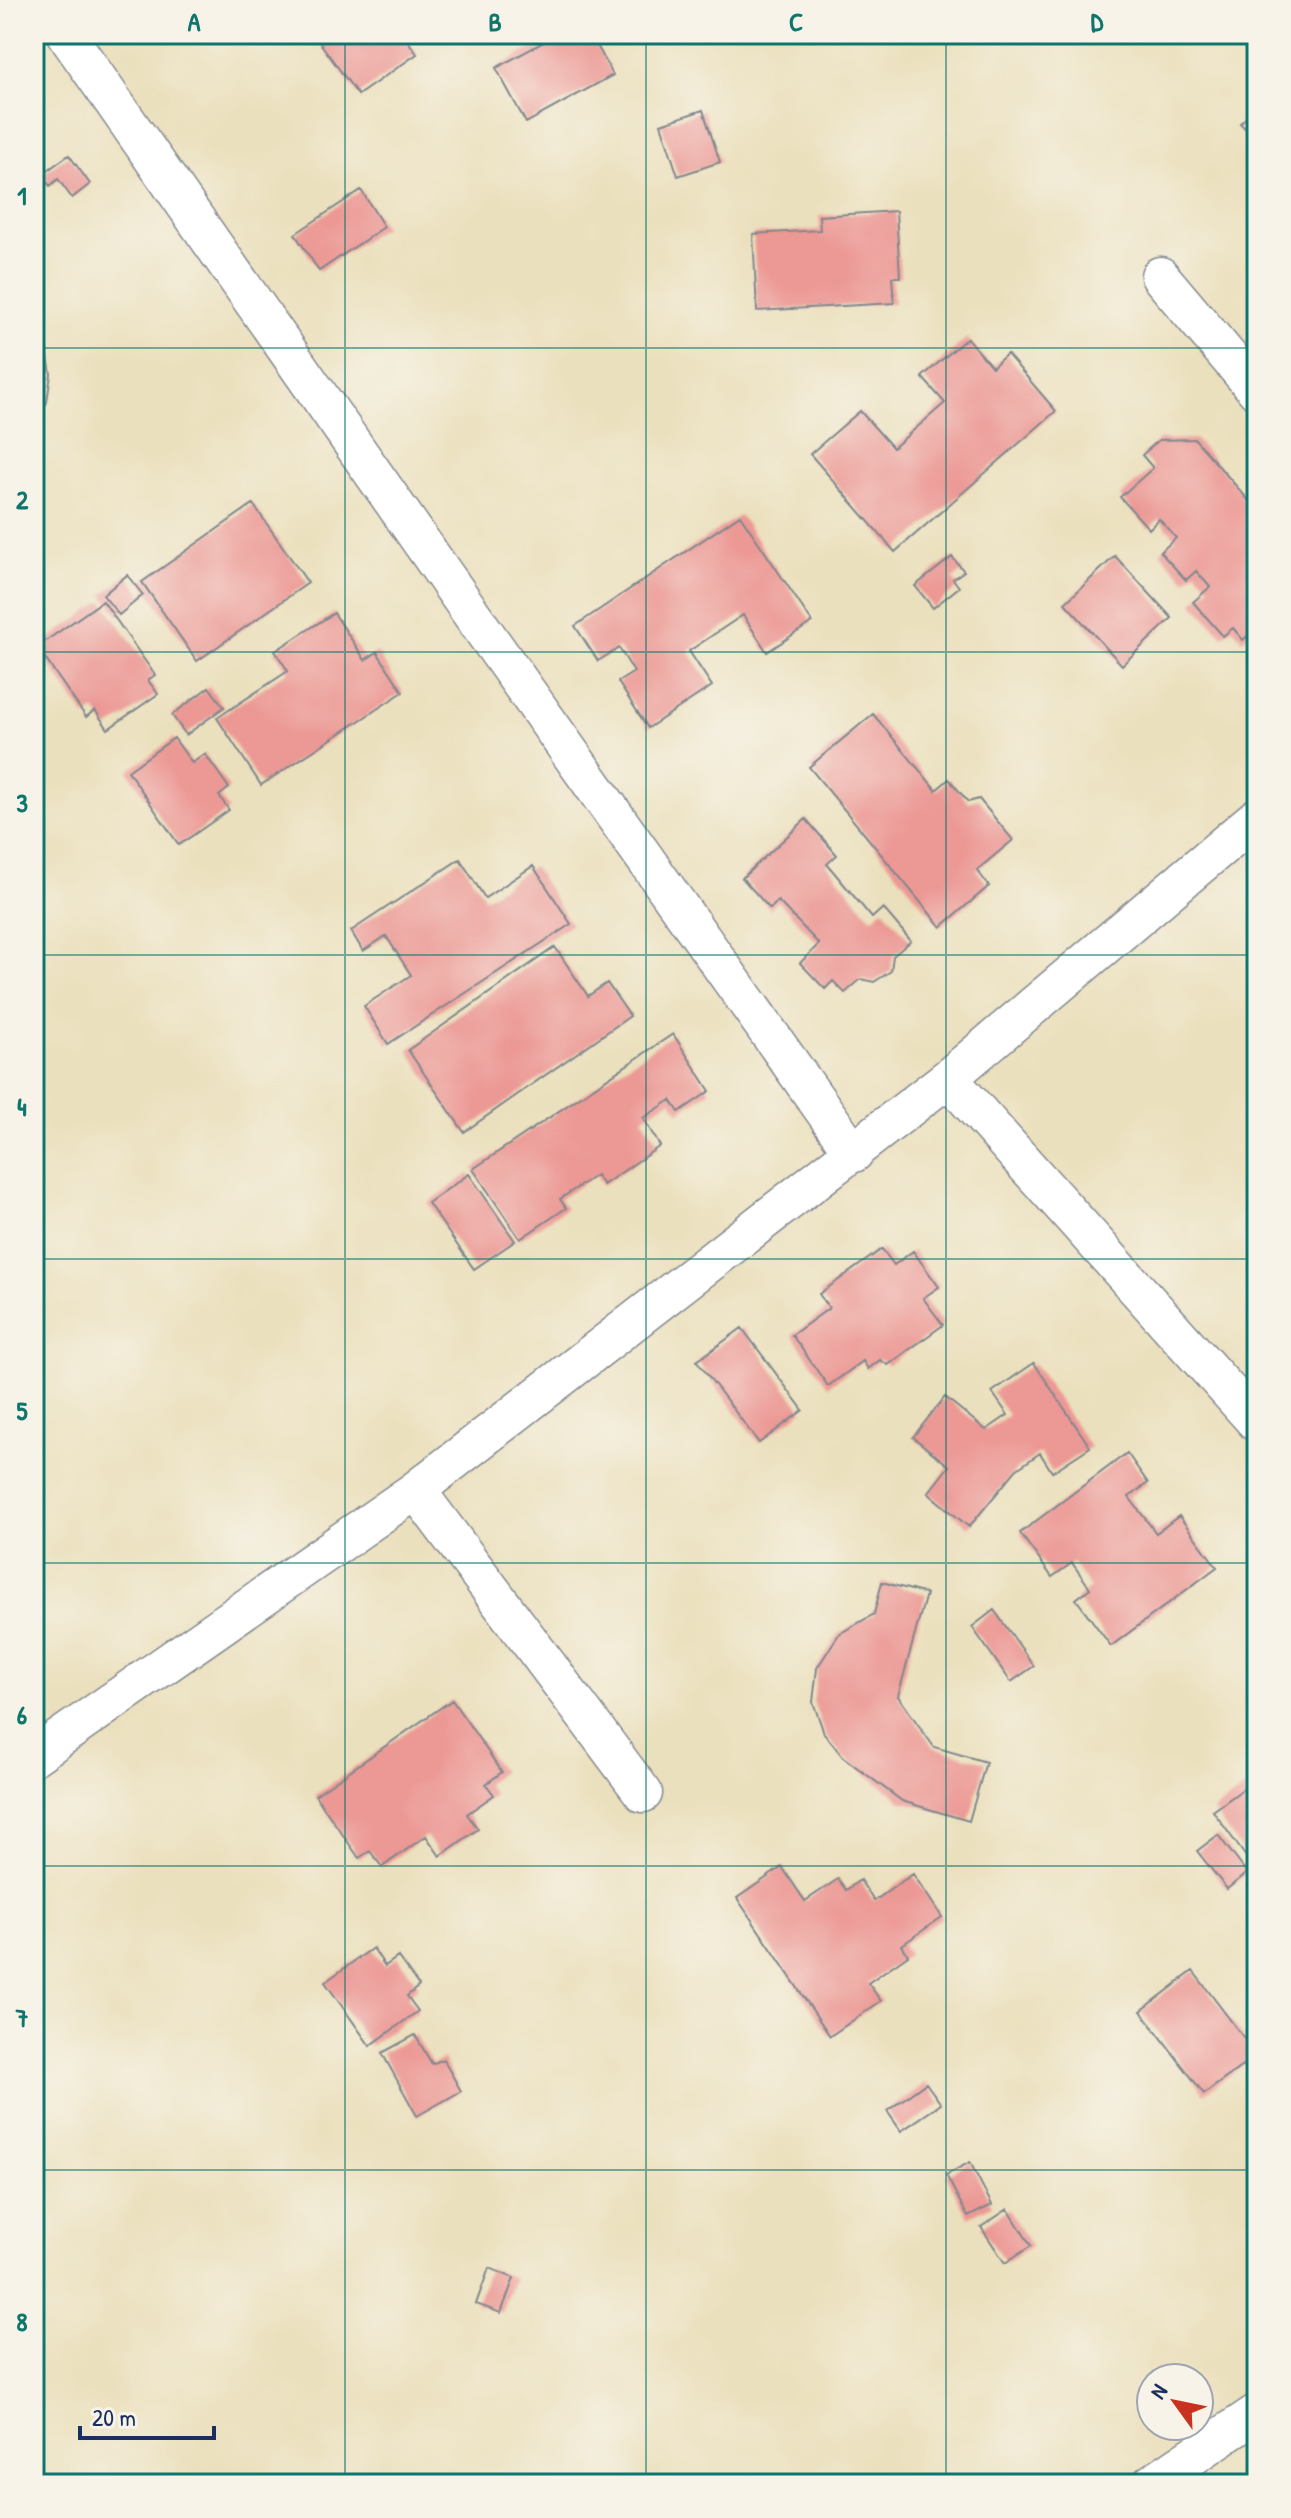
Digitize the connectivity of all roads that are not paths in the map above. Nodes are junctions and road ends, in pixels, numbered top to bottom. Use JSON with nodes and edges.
{"nodes":[{"id":1,"x":46,"y":34,"type":"edge"},
{"id":2,"x":66,"y":34,"type":"edge"},
{"id":3,"x":34,"y":42,"type":"edge"},
{"id":4,"x":1160,"y":276,"type":"dead end"},
{"id":5,"x":1257,"y":391,"type":"edge"},
{"id":6,"x":1257,"y":817,"type":"edge"},
{"id":7,"x":948,"y":1078,"type":"junction"},
{"id":8,"x":854,"y":1153,"type":"junction"},
{"id":9,"x":1257,"y":1423,"type":"edge"},
{"id":10,"x":416,"y":1490,"type":"junction"},
{"id":11,"x":34,"y":1756,"type":"edge"},
{"id":12,"x":643,"y":1793,"type":"dead end"},
{"id":13,"x":1257,"y":2413,"type":"edge"},
{"id":14,"x":1151,"y":2484,"type":"edge"}],
"edges":[{"from":1,"to":3,"type":"street"},
{"from":2,"to":8,"type":"street"},
{"from":4,"to":5,"type":"street"},
{"from":6,"to":7,"type":"street"},
{"from":7,"to":8,"type":"street"},
{"from":7,"to":9,"type":"street"},
{"from":8,"to":10,"type":"street"},
{"from":10,"to":11,"type":"street"},
{"from":10,"to":12,"type":"street"},
{"from":13,"to":14,"type":"street"}]}
